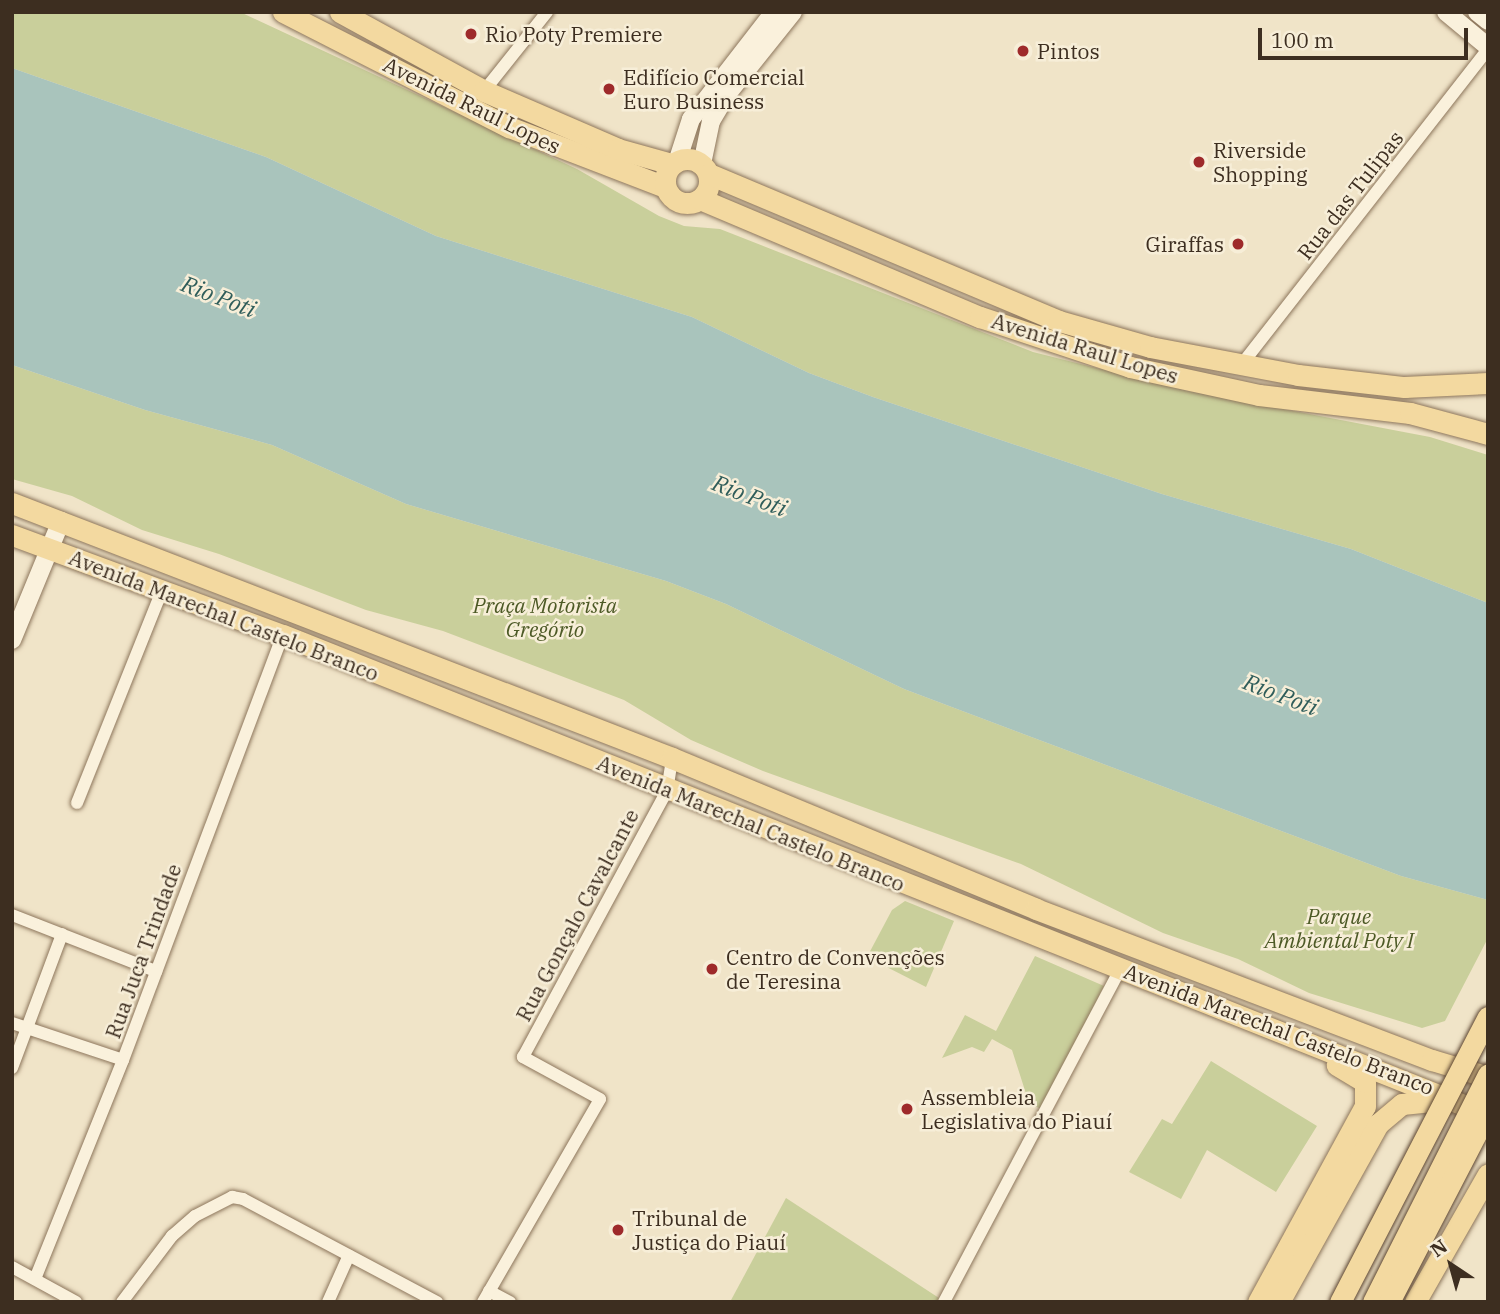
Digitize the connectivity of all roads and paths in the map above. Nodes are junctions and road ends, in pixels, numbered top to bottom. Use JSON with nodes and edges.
{"nodes":[{"id":1,"x":284,"y":12,"type":"edge"},
{"id":2,"x":340,"y":12,"type":"edge"},
{"id":3,"x":547,"y":12,"type":"edge"},
{"id":4,"x":774,"y":12,"type":"edge"},
{"id":5,"x":793,"y":12,"type":"edge"},
{"id":6,"x":1446,"y":12,"type":"edge"},
{"id":7,"x":1477,"y":12,"type":"edge"},
{"id":8,"x":1488,"y":21,"type":"edge"},
{"id":9,"x":1488,"y":48,"type":"edge"},
{"id":10,"x":484,"y":90,"type":"junction"},
{"id":11,"x":674,"y":162,"type":"junction"},
{"id":12,"x":705,"y":169,"type":"junction"},
{"id":13,"x":665,"y":187,"type":"junction"},
{"id":14,"x":700,"y":199,"type":"junction"},
{"id":15,"x":1242,"y":364,"type":"junction"},
{"id":16,"x":1488,"y":383,"type":"edge"},
{"id":17,"x":1488,"y":434,"type":"edge"},
{"id":18,"x":12,"y":503,"type":"edge"},
{"id":19,"x":61,"y":521,"type":"junction"},
{"id":20,"x":12,"y":536,"type":"edge"},
{"id":21,"x":50,"y":549,"type":"junction"},
{"id":22,"x":162,"y":591,"type":"junction"},
{"id":23,"x":283,"y":635,"type":"junction"},
{"id":24,"x":366,"y":639,"type":"junction"},
{"id":25,"x":12,"y":640,"type":"edge"},
{"id":26,"x":353,"y":663,"type":"junction"},
{"id":27,"x":672,"y":758,"type":"junction"},
{"id":28,"x":667,"y":791,"type":"junction"},
{"id":29,"x":77,"y":803,"type":"dead end"},
{"id":30,"x":1011,"y":898,"type":"junction"},
{"id":31,"x":1037,"y":909,"type":"junction"},
{"id":32,"x":12,"y":915,"type":"edge"},
{"id":33,"x":1001,"y":923,"type":"junction"},
{"id":34,"x":1029,"y":933,"type":"junction"},
{"id":35,"x":62,"y":934,"type":"junction"},
{"id":36,"x":1121,"y":967,"type":"junction"},
{"id":37,"x":156,"y":971,"type":"junction"},
{"id":38,"x":1488,"y":1017,"type":"edge"},
{"id":39,"x":12,"y":1023,"type":"edge"},
{"id":40,"x":28,"y":1028,"type":"junction"},
{"id":41,"x":1278,"y":1030,"type":"junction"},
{"id":42,"x":123,"y":1060,"type":"junction"},
{"id":43,"x":12,"y":1068,"type":"edge"},
{"id":44,"x":1488,"y":1075,"type":"edge"},
{"id":45,"x":1456,"y":1099,"type":"junction"},
{"id":46,"x":1488,"y":1113,"type":"edge"},
{"id":47,"x":1355,"y":1145,"type":"junction"},
{"id":48,"x":1488,"y":1174,"type":"edge"},
{"id":49,"x":349,"y":1255,"type":"junction"},
{"id":50,"x":12,"y":1267,"type":"edge"},
{"id":51,"x":35,"y":1279,"type":"junction"},
{"id":52,"x":486,"y":1296,"type":"edge"},
{"id":53,"x":70,"y":1300,"type":"edge"},
{"id":54,"x":1418,"y":1301,"type":"edge"},
{"id":55,"x":122,"y":1302,"type":"edge"},
{"id":56,"x":328,"y":1302,"type":"edge"},
{"id":57,"x":436,"y":1302,"type":"edge"},
{"id":58,"x":510,"y":1302,"type":"edge"},
{"id":59,"x":944,"y":1302,"type":"edge"},
{"id":60,"x":1258,"y":1302,"type":"edge"},
{"id":61,"x":1279,"y":1302,"type":"edge"},
{"id":62,"x":1340,"y":1302,"type":"edge"},
{"id":63,"x":1373,"y":1302,"type":"edge"},
{"id":64,"x":1389,"y":1302,"type":"edge"}],
"edges":[{"from":1,"to":13,"type":"main road","name":"Avenida Raul Lopes"},
{"from":2,"to":10,"type":"main road","name":"Avenida Raul Lopes"},
{"from":3,"to":10,"type":"street"},
{"from":4,"to":11,"type":"main road"},
{"from":5,"to":12,"type":"main road"},
{"from":6,"to":9,"type":"main road"},
{"from":7,"to":8,"type":"main road"},
{"from":9,"to":15,"type":"street","name":"Rua das Tulipas"},
{"from":10,"to":11,"type":"main road","name":"Avenida Raul Lopes"},
{"from":11,"to":12,"type":"main road"},
{"from":11,"to":13,"type":"main road"},
{"from":12,"to":14,"type":"main road"},
{"from":12,"to":15,"type":"main road","name":"Avenida Raul Lopes"},
{"from":13,"to":14,"type":"main road"},
{"from":14,"to":17,"type":"main road","name":"Avenida Raul Lopes"},
{"from":15,"to":16,"type":"main road","name":"Avenida Raul Lopes"},
{"from":18,"to":19,"type":"main road","name":"Avenida Marechal Castelo Branco"},
{"from":19,"to":21,"type":"main road"},
{"from":19,"to":24,"type":"main road","name":"Avenida Marechal Castelo Branco"},
{"from":20,"to":21,"type":"main road","name":"Avenida Marechal Castelo Branco"},
{"from":21,"to":22,"type":"main road","name":"Avenida Marechal Castelo Branco"},
{"from":21,"to":25,"type":"main road"},
{"from":22,"to":23,"type":"main road","name":"Avenida Marechal Castelo Branco"},
{"from":22,"to":29,"type":"street"},
{"from":23,"to":26,"type":"main road","name":"Avenida Marechal Castelo Branco"},
{"from":23,"to":37,"type":"street","name":"Rua Juca Trindade"},
{"from":24,"to":26,"type":"main road"},
{"from":24,"to":27,"type":"main road","name":"Avenida Marechal Castelo Branco"},
{"from":26,"to":28,"type":"main road","name":"Avenida Marechal Castelo Branco"},
{"from":27,"to":28,"type":"street","name":"Rua Gonçalo Cavalcante"},
{"from":27,"to":30,"type":"main road","name":"Avenida Marechal Castelo Branco"},
{"from":28,"to":33,"type":"main road","name":"Avenida Marechal Castelo Branco"},
{"from":28,"to":52,"type":"street","name":"Rua Gonçalo Cavalcante"},
{"from":30,"to":31,"type":"main road","name":"Avenida Marechal Castelo Branco"},
{"from":30,"to":33,"type":"main road"},
{"from":31,"to":34,"type":"main road"},
{"from":31,"to":44,"type":"main road","name":"Avenida Marechal Castelo Branco"},
{"from":32,"to":35,"type":"street"},
{"from":33,"to":34,"type":"main road","name":"Avenida Marechal Castelo Branco"},
{"from":34,"to":36,"type":"main road","name":"Avenida Marechal Castelo Branco"},
{"from":35,"to":37,"type":"street"},
{"from":35,"to":40,"type":"street"},
{"from":36,"to":41,"type":"main road","name":"Avenida Marechal Castelo Branco"},
{"from":36,"to":59,"type":"street"},
{"from":37,"to":42,"type":"street","name":"Rua Juca Trindade"},
{"from":38,"to":62,"type":"main road","bridge":true},
{"from":39,"to":40,"type":"street"},
{"from":40,"to":42,"type":"street"},
{"from":40,"to":43,"type":"street"},
{"from":41,"to":45,"type":"main road","name":"Avenida Marechal Castelo Branco"},
{"from":41,"to":47,"type":"main road"},
{"from":42,"to":51,"type":"street","name":"Rua Juca Trindade"},
{"from":44,"to":63,"type":"main road","bridge":true},
{"from":45,"to":46,"type":"main road","name":"Avenida Marechal Castelo Branco"},
{"from":45,"to":47,"type":"main road"},
{"from":46,"to":64,"type":"main road","bridge":true},
{"from":47,"to":60,"type":"main road"},
{"from":47,"to":61,"type":"main road"},
{"from":48,"to":54,"type":"main road"},
{"from":49,"to":55,"type":"street"},
{"from":49,"to":56,"type":"street"},
{"from":49,"to":57,"type":"street"},
{"from":50,"to":51,"type":"street"},
{"from":51,"to":53,"type":"street"},
{"from":52,"to":58,"type":"street"}]}
